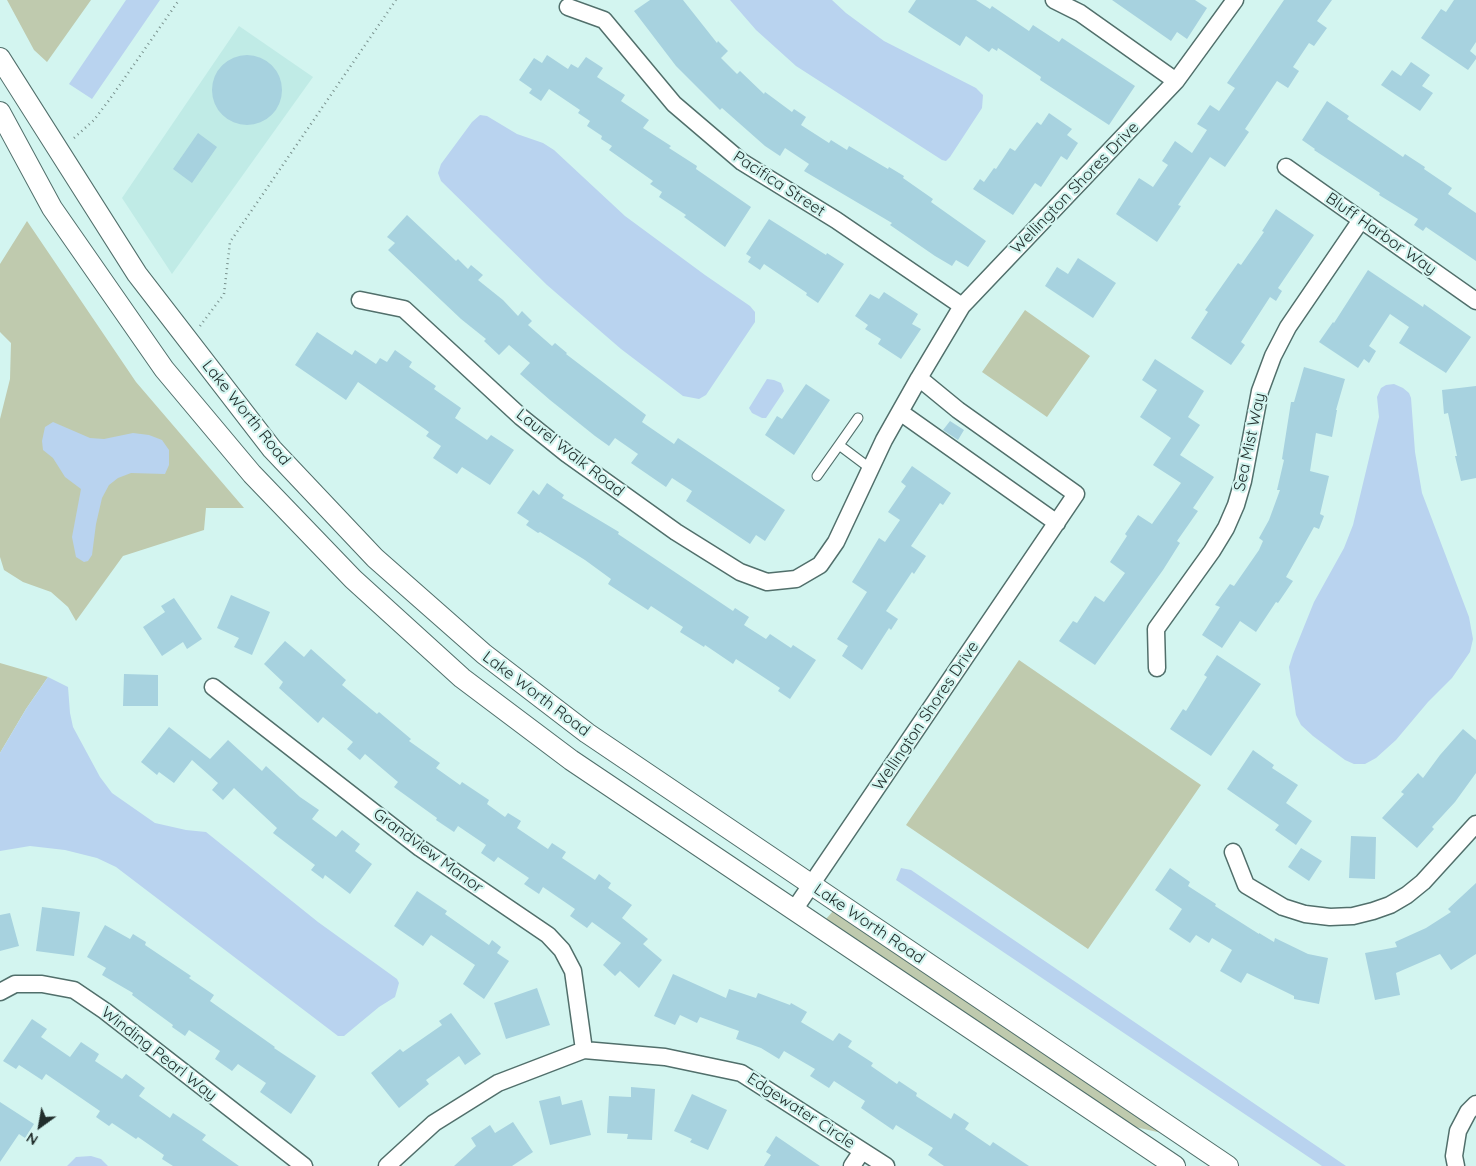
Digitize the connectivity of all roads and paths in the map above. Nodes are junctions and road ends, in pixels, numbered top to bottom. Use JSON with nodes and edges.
{"nodes":[{"id":1,"x":179,"y":0,"type":"edge"},
{"id":2,"x":396,"y":0,"type":"edge"},
{"id":3,"x":1054,"y":0,"type":"edge"},
{"id":4,"x":1235,"y":0,"type":"edge"},
{"id":5,"x":568,"y":7,"type":"dead end"},
{"id":6,"x":0,"y":58,"type":"edge"},
{"id":7,"x":1176,"y":81,"type":"junction"},
{"id":8,"x":0,"y":112,"type":"edge"},
{"id":9,"x":74,"y":138,"type":"dead end"},
{"id":10,"x":1286,"y":167,"type":"dead end"},
{"id":11,"x":1362,"y":220,"type":"junction"},
{"id":12,"x":360,"y":300,"type":"dead end"},
{"id":13,"x":1476,"y":301,"type":"edge"},
{"id":14,"x":962,"y":306,"type":"junction"},
{"id":15,"x":200,"y":326,"type":"dead end"},
{"id":16,"x":919,"y":378,"type":"junction"},
{"id":17,"x":900,"y":412,"type":"junction"},
{"id":18,"x":858,"y":418,"type":"dead end"},
{"id":19,"x":839,"y":445,"type":"junction"},
{"id":20,"x":871,"y":469,"type":"junction"},
{"id":21,"x":817,"y":476,"type":"dead end"},
{"id":22,"x":1057,"y":523,"type":"junction"},
{"id":23,"x":796,"y":579,"type":"joint"},
{"id":24,"x":1157,"y":668,"type":"dead end"},
{"id":25,"x":213,"y":686,"type":"dead end"},
{"id":26,"x":1476,"y":824,"type":"edge"},
{"id":27,"x":1233,"y":852,"type":"dead end"},
{"id":28,"x":811,"y":885,"type":"junction"},
{"id":29,"x":794,"y":910,"type":"junction"},
{"id":30,"x":0,"y":992,"type":"edge"},
{"id":31,"x":584,"y":1050,"type":"junction"},
{"id":32,"x":1476,"y":1104,"type":"edge"},
{"id":33,"x":862,"y":1151,"type":"junction"},
{"id":34,"x":304,"y":1166,"type":"edge"},
{"id":35,"x":387,"y":1166,"type":"edge"},
{"id":36,"x":852,"y":1166,"type":"edge"},
{"id":37,"x":886,"y":1166,"type":"edge"},
{"id":38,"x":1174,"y":1166,"type":"edge"},
{"id":39,"x":1228,"y":1166,"type":"edge"},
{"id":40,"x":1456,"y":1166,"type":"edge"}],
"edges":[{"from":1,"to":9,"type":"path"},
{"from":2,"to":15,"type":"path"},
{"from":3,"to":7,"type":"street"},
{"from":4,"to":7,"type":"street","name":"Wellington Shores Drive"},
{"from":5,"to":14,"type":"street","name":"Pacifica Street"},
{"from":6,"to":28,"type":"street","name":"Lake Worth Road"},
{"from":7,"to":14,"type":"street","name":"Wellington Shores Drive"},
{"from":8,"to":29,"type":"street","name":"Lake Worth Road"},
{"from":10,"to":11,"type":"street","name":"Bluff Harbor Way"},
{"from":11,"to":13,"type":"street","name":"Bluff Harbor Way"},
{"from":11,"to":24,"type":"street","name":"Sea Mist Way"},
{"from":12,"to":23,"type":"street","name":"Laurel Walk Road"},
{"from":14,"to":16,"type":"street","name":"Wellington Shores Drive"},
{"from":16,"to":17,"type":"street","name":"Wellington Shores Drive"},
{"from":16,"to":22,"type":"street","name":"Wellington Shores Drive"},
{"from":17,"to":20,"type":"street","name":"Wellington Shores Drive"},
{"from":17,"to":22,"type":"street"},
{"from":18,"to":19,"type":"lane"},
{"from":19,"to":20,"type":"lane"},
{"from":19,"to":21,"type":"lane"},
{"from":20,"to":23,"type":"street","name":"Wellington Shores Drive"},
{"from":22,"to":28,"type":"street","name":"Wellington Shores Drive"},
{"from":25,"to":31,"type":"street","name":"Grandview Manor"},
{"from":26,"to":27,"type":"street"},
{"from":28,"to":29,"type":"street","name":"Wellington Shores Drive"},
{"from":28,"to":39,"type":"street","name":"Lake Worth Road"},
{"from":29,"to":38,"type":"street","name":"Lake Worth Road"},
{"from":30,"to":34,"type":"street","name":"Winding Pearl Way"},
{"from":31,"to":33,"type":"street","name":"Edgewater Circle"},
{"from":31,"to":35,"type":"street","name":"Edgewater Circle"},
{"from":32,"to":40,"type":"street"},
{"from":33,"to":36,"type":"street"},
{"from":33,"to":37,"type":"street","name":"Edgewater Circle"}]}
